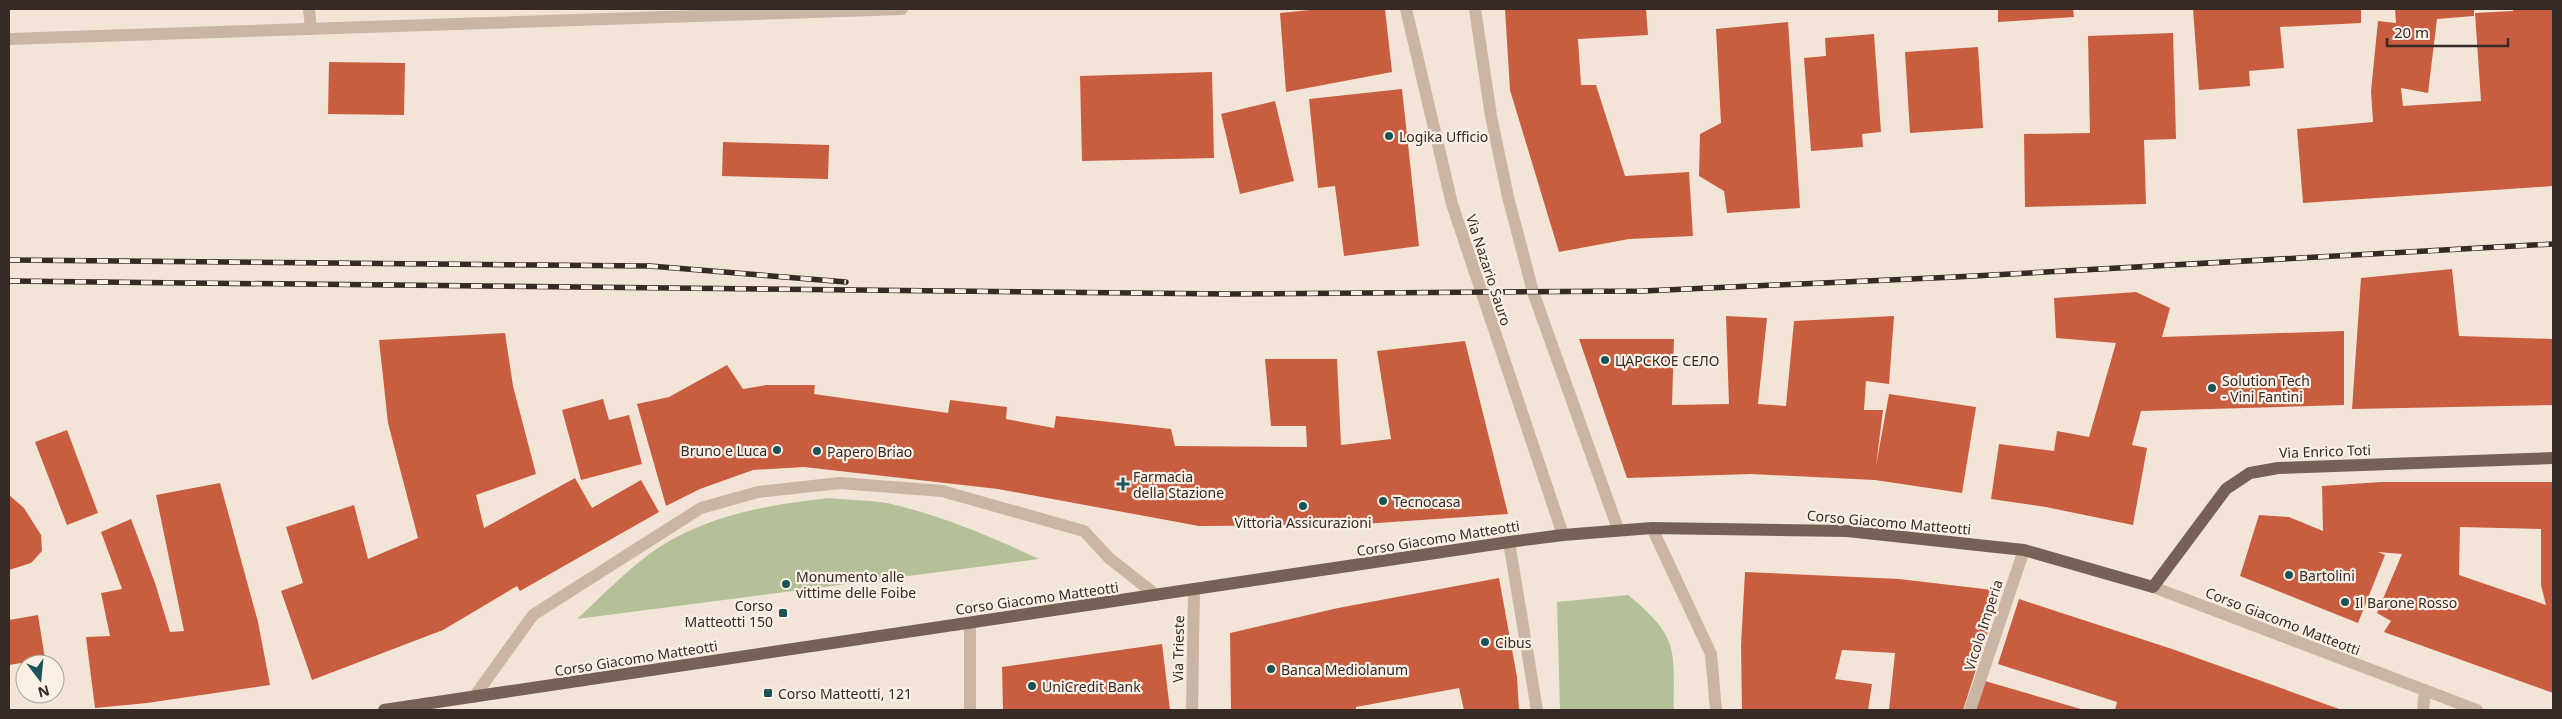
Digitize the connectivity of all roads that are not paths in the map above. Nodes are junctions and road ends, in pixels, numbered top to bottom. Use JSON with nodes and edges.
{"nodes":[{"id":1,"x":309,"y":9,"type":"edge"},
{"id":2,"x":902,"y":9,"type":"edge"},
{"id":3,"x":1406,"y":9,"type":"edge"},
{"id":4,"x":1475,"y":9,"type":"edge"},
{"id":5,"x":311,"y":29,"type":"junction"},
{"id":6,"x":9,"y":39,"type":"edge"},
{"id":7,"x":2553,"y":458,"type":"edge"},
{"id":8,"x":1652,"y":528,"type":"junction"},
{"id":9,"x":1618,"y":529,"type":"junction"},
{"id":10,"x":1563,"y":535,"type":"junction"},
{"id":11,"x":1509,"y":542,"type":"junction"},
{"id":12,"x":2024,"y":550,"type":"junction"},
{"id":13,"x":2153,"y":587,"type":"junction"},
{"id":14,"x":1194,"y":589,"type":"junction"},
{"id":15,"x":1156,"y":595,"type":"junction"},
{"id":16,"x":970,"y":623,"type":"junction"},
{"id":17,"x":2425,"y":690,"type":"junction"},
{"id":18,"x":474,"y":697,"type":"junction"},
{"id":19,"x":391,"y":710,"type":"edge"},
{"id":20,"x":970,"y":710,"type":"edge"},
{"id":21,"x":1192,"y":710,"type":"edge"},
{"id":22,"x":1537,"y":710,"type":"edge"},
{"id":23,"x":1716,"y":710,"type":"edge"},
{"id":24,"x":1970,"y":710,"type":"edge"},
{"id":25,"x":2423,"y":710,"type":"edge"},
{"id":26,"x":2477,"y":710,"type":"edge"}],
"edges":[{"from":1,"to":5,"type":"street"},
{"from":2,"to":5,"type":"street"},
{"from":3,"to":10,"type":"street","name":"Via Nazario Sauro"},
{"from":4,"to":9,"type":"street"},
{"from":5,"to":6,"type":"street"},
{"from":7,"to":13,"type":"main road","name":"Via Enrico Toti"},
{"from":8,"to":9,"type":"main road","name":"Corso Giacomo Matteotti"},
{"from":8,"to":12,"type":"main road","name":"Corso Giacomo Matteotti"},
{"from":8,"to":23,"type":"street"},
{"from":9,"to":10,"type":"main road","name":"Corso Giacomo Matteotti"},
{"from":10,"to":11,"type":"main road","name":"Corso Giacomo Matteotti"},
{"from":11,"to":14,"type":"main road","name":"Corso Giacomo Matteotti"},
{"from":11,"to":22,"type":"street"},
{"from":12,"to":13,"type":"main road","name":"Corso Giacomo Matteotti"},
{"from":12,"to":24,"type":"street","name":"Vicolo Imperia"},
{"from":13,"to":17,"type":"street","name":"Corso Giacomo Matteotti"},
{"from":14,"to":15,"type":"main road","name":"Corso Giacomo Matteotti"},
{"from":14,"to":21,"type":"street","name":"Via Trieste"},
{"from":15,"to":16,"type":"main road","name":"Corso Giacomo Matteotti"},
{"from":15,"to":18,"type":"street"},
{"from":16,"to":18,"type":"main road","name":"Corso Giacomo Matteotti"},
{"from":16,"to":20,"type":"street"},
{"from":17,"to":25,"type":"street"},
{"from":17,"to":26,"type":"street","name":"Corso Giacomo Matteotti"},
{"from":18,"to":19,"type":"main road","name":"Corso Giacomo Matteotti"}]}
